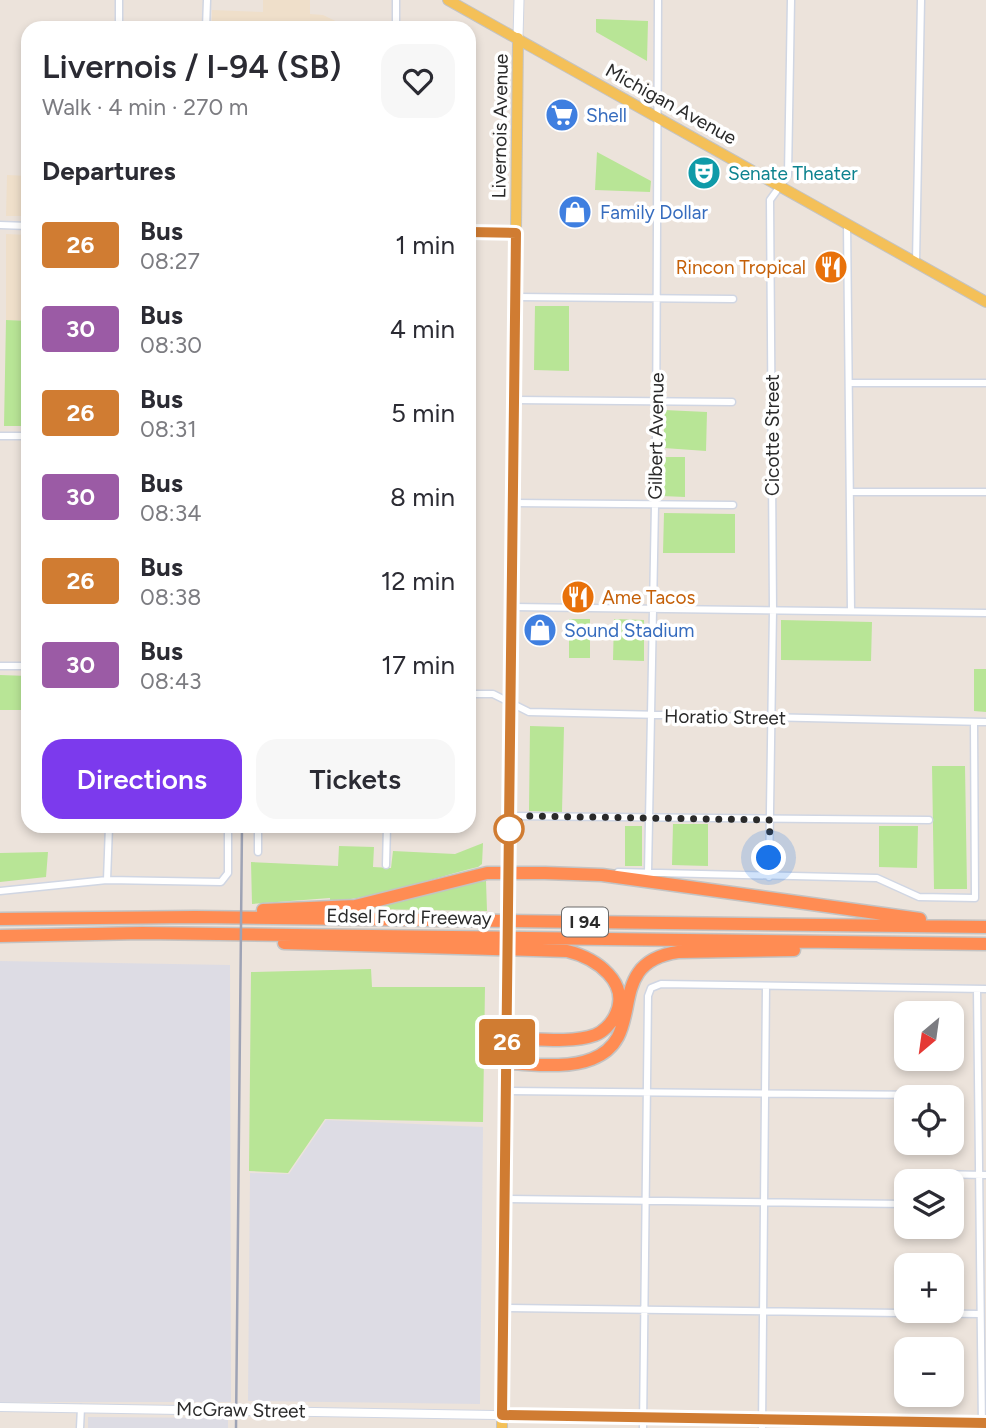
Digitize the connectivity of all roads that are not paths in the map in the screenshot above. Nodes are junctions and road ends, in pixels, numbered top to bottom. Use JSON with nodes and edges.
{"nodes":[{"id":1,"x":119,"y":0,"type":"edge"},
{"id":2,"x":207,"y":0,"type":"edge"},
{"id":3,"x":396,"y":0,"type":"edge"},
{"id":4,"x":448,"y":0,"type":"edge"},
{"id":5,"x":519,"y":0,"type":"edge"},
{"id":6,"x":658,"y":0,"type":"edge"},
{"id":7,"x":791,"y":0,"type":"edge"},
{"id":8,"x":921,"y":0,"type":"edge"},
{"id":9,"x":119,"y":21,"type":"edge"},
{"id":10,"x":206,"y":21,"type":"edge"},
{"id":11,"x":396,"y":21,"type":"edge"},
{"id":12,"x":519,"y":38,"type":"junction"},
{"id":13,"x":659,"y":117,"type":"junction"},
{"id":14,"x":781,"y":186,"type":"junction"},
{"id":15,"x":847,"y":223,"type":"junction"},
{"id":16,"x":0,"y":225,"type":"edge"},
{"id":17,"x":21,"y":226,"type":"edge"},
{"id":18,"x":476,"y":232,"type":"edge"},
{"id":19,"x":516,"y":233,"type":"junction"},
{"id":20,"x":916,"y":263,"type":"junction"},
{"id":21,"x":516,"y":297,"type":"junction"},
{"id":22,"x":658,"y":299,"type":"junction"},
{"id":23,"x":733,"y":299,"type":"dead end"},
{"id":24,"x":986,"y":302,"type":"edge"},
{"id":25,"x":849,"y":383,"type":"junction"},
{"id":26,"x":986,"y":383,"type":"edge"},
{"id":27,"x":515,"y":400,"type":"junction"},
{"id":28,"x":657,"y":402,"type":"junction"},
{"id":29,"x":732,"y":402,"type":"dead end"},
{"id":30,"x":0,"y":436,"type":"edge"},
{"id":31,"x":21,"y":436,"type":"edge"},
{"id":32,"x":850,"y":492,"type":"junction"},
{"id":33,"x":986,"y":492,"type":"edge"},
{"id":34,"x":515,"y":503,"type":"junction"},
{"id":35,"x":655,"y":505,"type":"junction"},
{"id":36,"x":733,"y":505,"type":"dead end"},
{"id":37,"x":512,"y":607,"type":"junction"},
{"id":38,"x":654,"y":609,"type":"junction"},
{"id":39,"x":773,"y":610,"type":"junction"},
{"id":40,"x":851,"y":611,"type":"junction"},
{"id":41,"x":986,"y":613,"type":"edge"},
{"id":42,"x":0,"y":666,"type":"edge"},
{"id":43,"x":21,"y":666,"type":"edge"},
{"id":44,"x":476,"y":694,"type":"edge"},
{"id":45,"x":511,"y":705,"type":"junction"},
{"id":46,"x":652,"y":716,"type":"junction"},
{"id":47,"x":772,"y":717,"type":"junction"},
{"id":48,"x":974,"y":722,"type":"junction"},
{"id":49,"x":986,"y":722,"type":"edge"},
{"id":50,"x":510,"y":816,"type":"junction"},
{"id":51,"x":650,"y":818,"type":"junction"},
{"id":52,"x":770,"y":820,"type":"junction"},
{"id":53,"x":929,"y":820,"type":"dead end"},
{"id":54,"x":108,"y":833,"type":"edge"},
{"id":55,"x":228,"y":833,"type":"edge"},
{"id":56,"x":258,"y":833,"type":"edge"},
{"id":57,"x":387,"y":833,"type":"edge"},
{"id":58,"x":258,"y":852,"type":"dead end"},
{"id":59,"x":386,"y":865,"type":"dead end"},
{"id":60,"x":648,"y":873,"type":"junction"},
{"id":61,"x":602,"y":875,"type":"junction"},
{"id":62,"x":509,"y":877,"type":"junction"},
{"id":63,"x":769,"y":877,"type":"junction"},
{"id":64,"x":107,"y":880,"type":"junction"},
{"id":65,"x":0,"y":891,"type":"edge"},
{"id":66,"x":195,"y":917,"type":"junction"},
{"id":67,"x":0,"y":919,"type":"edge"},
{"id":68,"x":981,"y":927,"type":"edge"},
{"id":69,"x":221,"y":934,"type":"junction"},
{"id":70,"x":0,"y":936,"type":"edge"},
{"id":71,"x":892,"y":943,"type":"junction"},
{"id":72,"x":986,"y":944,"type":"edge"},
{"id":73,"x":766,"y":986,"type":"junction"},
{"id":74,"x":976,"y":989,"type":"junction"},
{"id":75,"x":986,"y":989,"type":"edge"},
{"id":76,"x":507,"y":1038,"type":"junction"},
{"id":77,"x":507,"y":1063,"type":"junction"},
{"id":78,"x":506,"y":1091,"type":"junction"},
{"id":79,"x":647,"y":1092,"type":"junction"},
{"id":80,"x":765,"y":1094,"type":"junction"},
{"id":81,"x":894,"y":1096,"type":"edge"},
{"id":82,"x":964,"y":1175,"type":"edge"},
{"id":83,"x":982,"y":1175,"type":"edge"},
{"id":84,"x":505,"y":1199,"type":"junction"},
{"id":85,"x":646,"y":1201,"type":"junction"},
{"id":86,"x":764,"y":1202,"type":"junction"},
{"id":87,"x":894,"y":1204,"type":"edge"},
{"id":88,"x":504,"y":1308,"type":"junction"},
{"id":89,"x":644,"y":1310,"type":"junction"},
{"id":90,"x":764,"y":1311,"type":"junction"},
{"id":91,"x":980,"y":1314,"type":"junction"},
{"id":92,"x":0,"y":1407,"type":"edge"},
{"id":93,"x":81,"y":1408,"type":"junction"},
{"id":94,"x":502,"y":1415,"type":"junction"},
{"id":95,"x":643,"y":1424,"type":"edge"},
{"id":96,"x":762,"y":1424,"type":"edge"},
{"id":97,"x":983,"y":1424,"type":"edge"},
{"id":98,"x":80,"y":1428,"type":"edge"},
{"id":99,"x":502,"y":1428,"type":"edge"}],
"edges":[{"from":1,"to":9,"type":"street"},
{"from":2,"to":10,"type":"street"},
{"from":3,"to":11,"type":"street"},
{"from":4,"to":12,"type":"main road","name":"Michigan Avenue"},
{"from":5,"to":12,"type":"main road","name":"Livernois Avenue"},
{"from":6,"to":13,"type":"street","name":"Gilbert Avenue"},
{"from":7,"to":14,"type":"street","name":"Cicotte Street"},
{"from":8,"to":20,"type":"street"},
{"from":12,"to":13,"type":"main road","name":"Michigan Avenue"},
{"from":12,"to":19,"type":"main road","name":"Livernois Avenue"},
{"from":13,"to":14,"type":"main road","name":"Michigan Avenue"},
{"from":13,"to":22,"type":"street","name":"Gilbert Avenue"},
{"from":14,"to":15,"type":"main road","name":"Michigan Avenue"},
{"from":14,"to":39,"type":"street","name":"Cicotte Street"},
{"from":15,"to":20,"type":"main road","name":"Michigan Avenue"},
{"from":15,"to":25,"type":"street"},
{"from":16,"to":17,"type":"street"},
{"from":18,"to":19,"type":"street"},
{"from":19,"to":21,"type":"main road","name":"Livernois Avenue"},
{"from":20,"to":24,"type":"main road","name":"Michigan Avenue"},
{"from":21,"to":22,"type":"street"},
{"from":21,"to":27,"type":"main road","name":"Livernois Avenue"},
{"from":22,"to":23,"type":"street"},
{"from":22,"to":28,"type":"street","name":"Gilbert Avenue"},
{"from":25,"to":26,"type":"street"},
{"from":25,"to":32,"type":"street"},
{"from":27,"to":28,"type":"street"},
{"from":27,"to":34,"type":"main road","name":"Livernois Avenue"},
{"from":28,"to":29,"type":"street"},
{"from":28,"to":35,"type":"street","name":"Gilbert Avenue"},
{"from":30,"to":31,"type":"street"},
{"from":32,"to":33,"type":"street"},
{"from":32,"to":40,"type":"street"},
{"from":34,"to":35,"type":"street"},
{"from":34,"to":37,"type":"main road","name":"Livernois Avenue"},
{"from":35,"to":36,"type":"street"},
{"from":35,"to":38,"type":"street","name":"Gilbert Avenue"},
{"from":37,"to":38,"type":"street"},
{"from":37,"to":45,"type":"main road","name":"Livernois Avenue"},
{"from":38,"to":39,"type":"street"},
{"from":38,"to":46,"type":"street","name":"Gilbert Avenue"},
{"from":39,"to":40,"type":"street"},
{"from":39,"to":47,"type":"street","name":"Cicotte Street"},
{"from":40,"to":41,"type":"street"},
{"from":42,"to":43,"type":"street"},
{"from":44,"to":45,"type":"street","name":"Horatio Street"},
{"from":45,"to":46,"type":"street","name":"Horatio Street"},
{"from":45,"to":50,"type":"main road","name":"Livernois Avenue"},
{"from":46,"to":47,"type":"street","name":"Horatio Street"},
{"from":46,"to":51,"type":"street","name":"Gilbert Avenue"},
{"from":47,"to":48,"type":"street","name":"Horatio Street"},
{"from":47,"to":52,"type":"street","name":"Cicotte Street"},
{"from":48,"to":49,"type":"street","name":"Horatio Street"},
{"from":48,"to":63,"type":"street"},
{"from":50,"to":51,"type":"street"},
{"from":50,"to":62,"type":"main road","name":"Livernois Avenue"},
{"from":51,"to":52,"type":"street"},
{"from":51,"to":60,"type":"street","name":"Gilbert Avenue"},
{"from":52,"to":53,"type":"street"},
{"from":52,"to":63,"type":"street","name":"Cicotte Street"},
{"from":54,"to":64,"type":"street"},
{"from":55,"to":64,"type":"street"},
{"from":56,"to":58,"type":"street"},
{"from":57,"to":59,"type":"street"},
{"from":60,"to":61,"type":"street"},
{"from":60,"to":63,"type":"street"},
{"from":61,"to":62,"type":"highway"},
{"from":61,"to":68,"type":"highway"},
{"from":62,"to":66,"type":"highway"},
{"from":62,"to":76,"type":"main road","name":"Livernois Avenue","bridge":true},
{"from":64,"to":65,"type":"street"},
{"from":66,"to":67,"type":"highway","name":"Edsel Ford Freeway","number":"I 94"},
{"from":66,"to":68,"type":"highway","name":"Edsel Ford Freeway","number":"I 94"},
{"from":69,"to":70,"type":"highway","name":"Edsel Ford Freeway","number":"I 94"},
{"from":69,"to":71,"type":"highway","name":"Edsel Ford Freeway","number":"I 94"},
{"from":69,"to":76,"type":"highway"},
{"from":71,"to":72,"type":"highway","name":"Edsel Ford Freeway","number":"I 94"},
{"from":71,"to":77,"type":"highway"},
{"from":73,"to":74,"type":"street"},
{"from":73,"to":79,"type":"street"},
{"from":73,"to":80,"type":"street"},
{"from":74,"to":75,"type":"street"},
{"from":74,"to":83,"type":"street"},
{"from":76,"to":77,"type":"main road","name":"Livernois Avenue"},
{"from":77,"to":78,"type":"main road","name":"Livernois Avenue"},
{"from":78,"to":79,"type":"street"},
{"from":78,"to":84,"type":"main road","name":"Livernois Avenue"},
{"from":79,"to":80,"type":"street"},
{"from":79,"to":85,"type":"street"},
{"from":80,"to":81,"type":"street"},
{"from":80,"to":86,"type":"street"},
{"from":82,"to":83,"type":"street"},
{"from":83,"to":91,"type":"street"},
{"from":84,"to":85,"type":"street"},
{"from":84,"to":88,"type":"main road","name":"Livernois Avenue"},
{"from":85,"to":86,"type":"street"},
{"from":85,"to":89,"type":"street"},
{"from":86,"to":87,"type":"street"},
{"from":86,"to":90,"type":"street"},
{"from":88,"to":89,"type":"street"},
{"from":88,"to":94,"type":"main road","name":"Livernois Avenue"},
{"from":89,"to":90,"type":"street"},
{"from":89,"to":95,"type":"street"},
{"from":90,"to":91,"type":"street"},
{"from":90,"to":96,"type":"street"},
{"from":91,"to":97,"type":"street"},
{"from":92,"to":93,"type":"street","name":"McGraw Street"},
{"from":93,"to":94,"type":"street","name":"McGraw Street"},
{"from":93,"to":98,"type":"street"},
{"from":94,"to":95,"type":"street","name":"McGraw Street"},
{"from":94,"to":99,"type":"main road","name":"Livernois Avenue"},
{"from":95,"to":96,"type":"street","name":"McGraw Street"},
{"from":96,"to":97,"type":"street","name":"McGraw Street"}]}
